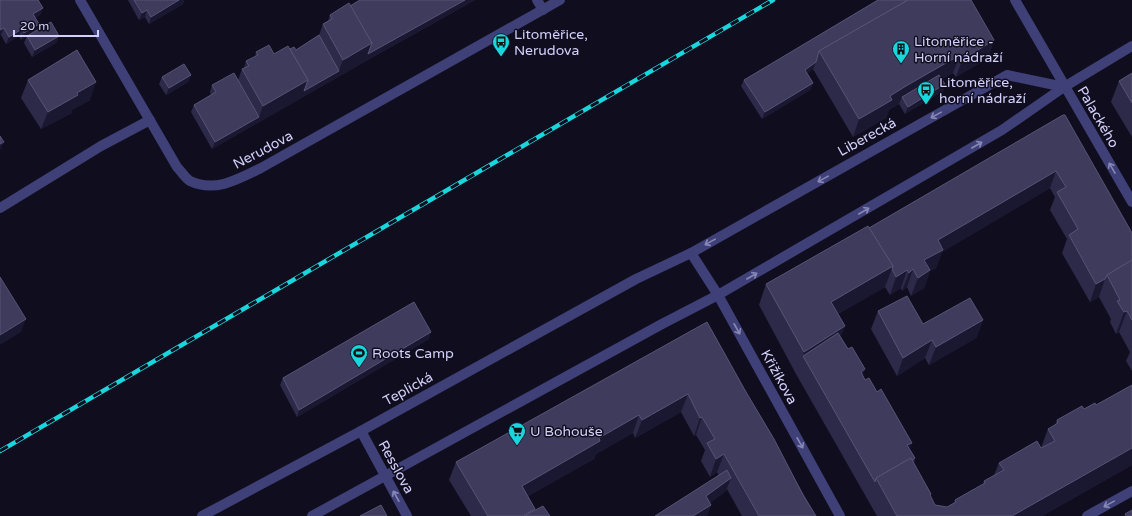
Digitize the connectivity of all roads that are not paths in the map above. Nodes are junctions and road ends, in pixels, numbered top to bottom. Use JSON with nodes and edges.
{"nodes":[{"id":1,"x":80,"y":0,"type":"edge"},
{"id":2,"x":537,"y":0,"type":"edge"},
{"id":3,"x":560,"y":0,"type":"edge"},
{"id":4,"x":1015,"y":0,"type":"edge"},
{"id":5,"x":543,"y":10,"type":"junction"},
{"id":6,"x":1132,"y":46,"type":"edge"},
{"id":7,"x":1064,"y":87,"type":"junction"},
{"id":8,"x":150,"y":120,"type":"junction"},
{"id":9,"x":1132,"y":202,"type":"edge"},
{"id":10,"x":0,"y":208,"type":"edge"},
{"id":11,"x":691,"y":253,"type":"junction"},
{"id":12,"x":718,"y":295,"type":"junction"},
{"id":13,"x":360,"y":431,"type":"junction"},
{"id":14,"x":385,"y":476,"type":"junction"},
{"id":15,"x":1132,"y":491,"type":"edge"},
{"id":16,"x":202,"y":516,"type":"edge"},
{"id":17,"x":312,"y":516,"type":"edge"},
{"id":18,"x":407,"y":516,"type":"edge"},
{"id":19,"x":840,"y":516,"type":"edge"},
{"id":20,"x":1087,"y":516,"type":"edge"}],
"edges":[{"from":1,"to":8,"type":"street","name":"Nerudova"},
{"from":2,"to":5,"type":"street"},
{"from":3,"to":5,"type":"street","name":"Nerudova"},
{"from":4,"to":7,"type":"street","name":"Palackého"},
{"from":5,"to":8,"type":"street","name":"Nerudova"},
{"from":6,"to":7,"type":"street"},
{"from":9,"to":7,"type":"street","name":"Palackého","one_way":true},
{"from":7,"to":11,"type":"street","name":"Liberecká","one_way":true},
{"from":12,"to":7,"type":"street","one_way":true},
{"from":8,"to":10,"type":"street"},
{"from":11,"to":12,"type":"street","name":"Křižíkova"},
{"from":11,"to":13,"type":"street","name":"Teplická"},
{"from":12,"to":14,"type":"street"},
{"from":12,"to":19,"type":"street","name":"Křižíkova","one_way":true},
{"from":13,"to":14,"type":"street","name":"Resslova"},
{"from":13,"to":16,"type":"street","name":"Teplická"},
{"from":14,"to":17,"type":"street"},
{"from":18,"to":14,"type":"street","name":"Resslova","one_way":true},
{"from":15,"to":20,"type":"street","one_way":true}]}
